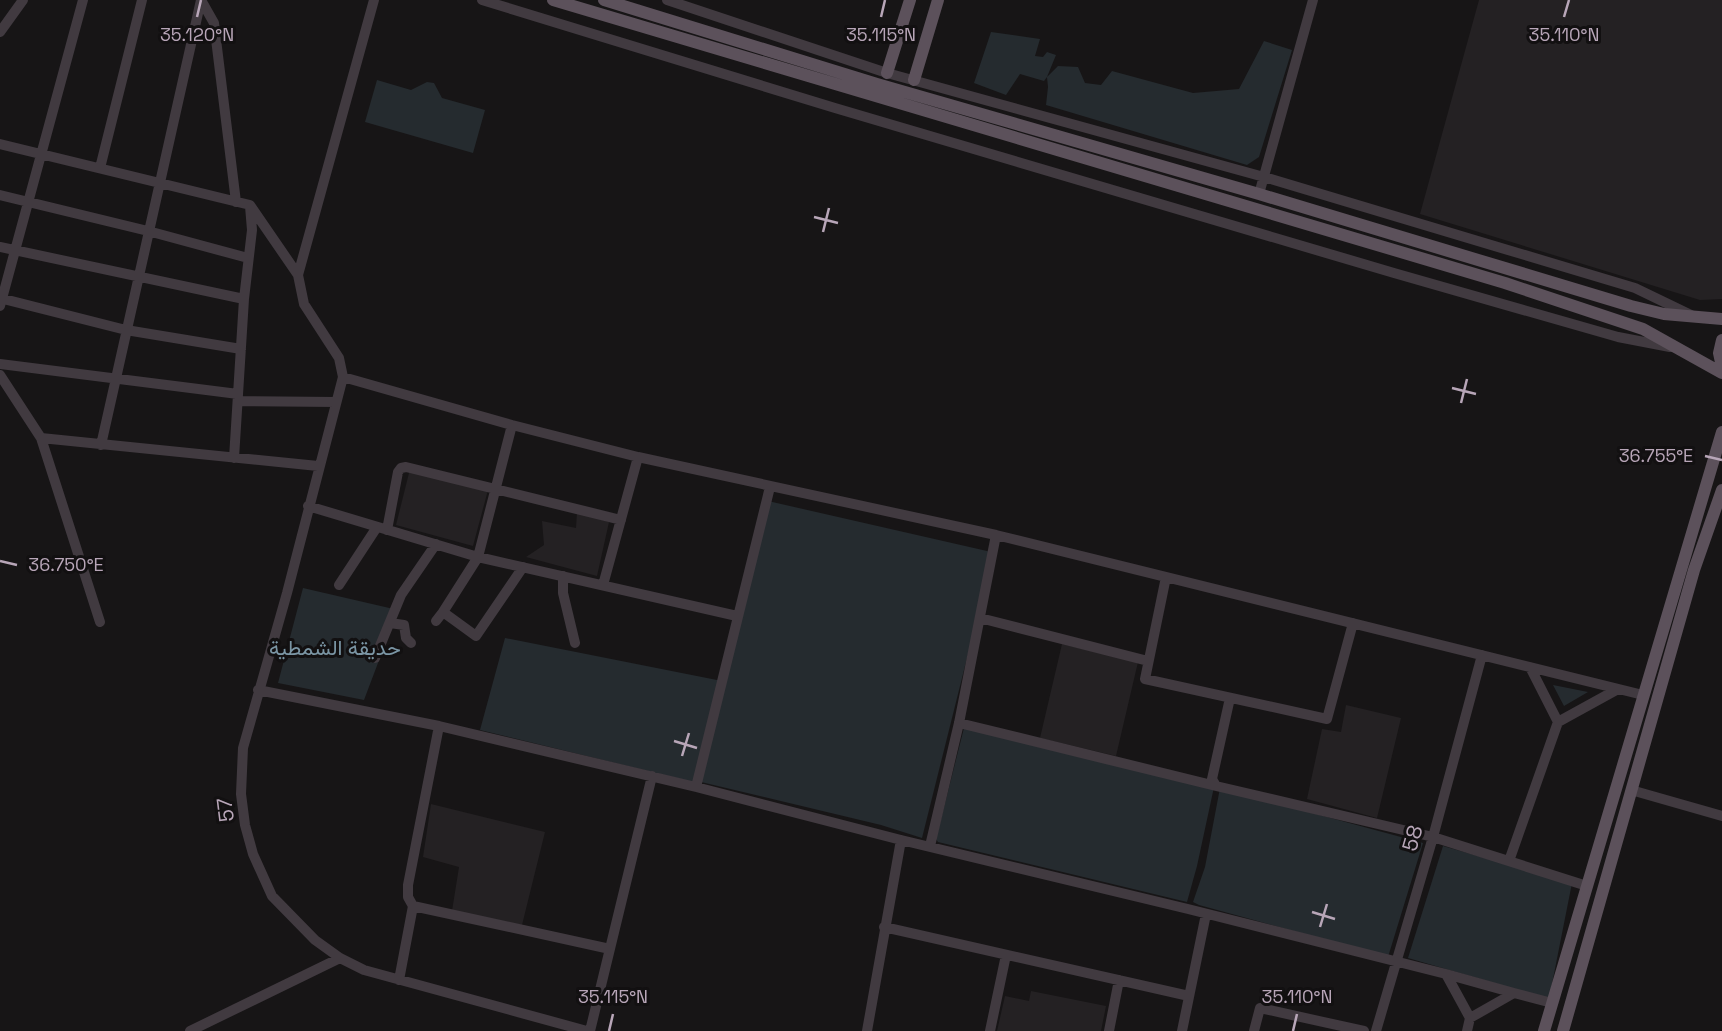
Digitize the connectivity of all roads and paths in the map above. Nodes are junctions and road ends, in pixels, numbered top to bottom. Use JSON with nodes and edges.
{"nodes":[{"id":1,"x":23,"y":0,"type":"edge"},
{"id":2,"x":83,"y":0,"type":"edge"},
{"id":3,"x":142,"y":0,"type":"edge"},
{"id":4,"x":201,"y":0,"type":"edge"},
{"id":5,"x":374,"y":0,"type":"edge"},
{"id":6,"x":482,"y":0,"type":"edge"},
{"id":7,"x":553,"y":0,"type":"edge"},
{"id":8,"x":667,"y":0,"type":"edge"},
{"id":9,"x":909,"y":0,"type":"edge"},
{"id":10,"x":938,"y":0,"type":"edge"},
{"id":11,"x":1313,"y":0,"type":"edge"},
{"id":12,"x":611,"y":1,"type":"edge"},
{"id":13,"x":0,"y":32,"type":"edge"},
{"id":14,"x":887,"y":73,"type":"junction"},
{"id":15,"x":914,"y":80,"type":"junction"},
{"id":16,"x":0,"y":144,"type":"edge"},
{"id":17,"x":41,"y":153,"type":"junction"},
{"id":18,"x":100,"y":168,"type":"junction"},
{"id":19,"x":1264,"y":177,"type":"junction"},
{"id":20,"x":160,"y":183,"type":"junction"},
{"id":21,"x":1259,"y":194,"type":"junction"},
{"id":22,"x":0,"y":195,"type":"edge"},
{"id":23,"x":28,"y":201,"type":"junction"},
{"id":24,"x":236,"y":202,"type":"junction"},
{"id":25,"x":250,"y":205,"type":"junction"},
{"id":26,"x":148,"y":231,"type":"junction"},
{"id":27,"x":0,"y":247,"type":"edge"},
{"id":28,"x":15,"y":250,"type":"junction"},
{"id":29,"x":248,"y":258,"type":"junction"},
{"id":30,"x":298,"y":275,"type":"junction"},
{"id":31,"x":138,"y":278,"type":"junction"},
{"id":32,"x":244,"y":299,"type":"junction"},
{"id":33,"x":1,"y":301,"type":"edge"},
{"id":34,"x":1695,"y":317,"type":"junction"},
{"id":35,"x":1722,"y":319,"type":"edge"},
{"id":36,"x":126,"y":330,"type":"junction"},
{"id":37,"x":1722,"y":340,"type":"edge"},
{"id":38,"x":241,"y":349,"type":"junction"},
{"id":39,"x":1681,"y":349,"type":"junction"},
{"id":40,"x":0,"y":364,"type":"edge"},
{"id":41,"x":1722,"y":367,"type":"edge"},
{"id":42,"x":1722,"y":373,"type":"edge"},
{"id":43,"x":0,"y":375,"type":"edge"},
{"id":44,"x":343,"y":377,"type":"junction"},
{"id":45,"x":116,"y":379,"type":"junction"},
{"id":46,"x":238,"y":398,"type":"junction"},
{"id":47,"x":336,"y":402,"type":"junction"},
{"id":48,"x":512,"y":425,"type":"junction"},
{"id":49,"x":1722,"y":432,"type":"edge"},
{"id":50,"x":41,"y":438,"type":"junction"},
{"id":51,"x":101,"y":444,"type":"junction"},
{"id":52,"x":638,"y":457,"type":"junction"},
{"id":53,"x":234,"y":458,"type":"junction"},
{"id":54,"x":318,"y":466,"type":"junction"},
{"id":55,"x":770,"y":487,"type":"junction"},
{"id":56,"x":496,"y":490,"type":"junction"},
{"id":57,"x":1722,"y":490,"type":"edge"},
{"id":58,"x":308,"y":506,"type":"junction"},
{"id":59,"x":621,"y":520,"type":"junction"},
{"id":60,"x":382,"y":528,"type":"junction"},
{"id":61,"x":996,"y":535,"type":"junction"},
{"id":62,"x":436,"y":544,"type":"junction"},
{"id":63,"x":478,"y":557,"type":"junction"},
{"id":64,"x":523,"y":567,"type":"junction"},
{"id":65,"x":563,"y":576,"type":"junction"},
{"id":66,"x":1166,"y":577,"type":"junction"},
{"id":67,"x":339,"y":585,"type":"dead end"},
{"id":68,"x":603,"y":585,"type":"junction"},
{"id":69,"x":443,"y":612,"type":"junction"},
{"id":70,"x":737,"y":616,"type":"junction"},
{"id":71,"x":980,"y":618,"type":"junction"},
{"id":72,"x":436,"y":621,"type":"dead end"},
{"id":73,"x":100,"y":622,"type":"dead end"},
{"id":74,"x":390,"y":623,"type":"junction"},
{"id":75,"x":1353,"y":623,"type":"junction"},
{"id":76,"x":411,"y":643,"type":"dead end"},
{"id":77,"x":575,"y":643,"type":"dead end"},
{"id":78,"x":1482,"y":655,"type":"junction"},
{"id":79,"x":375,"y":658,"type":"dead end"},
{"id":80,"x":1148,"y":661,"type":"junction"},
{"id":81,"x":1530,"y":667,"type":"junction"},
{"id":82,"x":1618,"y":689,"type":"junction"},
{"id":83,"x":258,"y":690,"type":"junction"},
{"id":84,"x":1643,"y":695,"type":"junction"},
{"id":85,"x":1230,"y":698,"type":"junction"},
{"id":86,"x":1558,"y":722,"type":"junction"},
{"id":87,"x":959,"y":723,"type":"junction"},
{"id":88,"x":439,"y":726,"type":"junction"},
{"id":89,"x":1622,"y":767,"type":"junction"},
{"id":90,"x":1636,"y":771,"type":"junction"},
{"id":91,"x":652,"y":776,"type":"junction"},
{"id":92,"x":1216,"y":786,"type":"junction"},
{"id":93,"x":696,"y":787,"type":"junction"},
{"id":94,"x":1630,"y":790,"type":"junction"},
{"id":95,"x":1722,"y":816,"type":"edge"},
{"id":96,"x":1433,"y":837,"type":"junction"},
{"id":97,"x":901,"y":840,"type":"junction"},
{"id":98,"x":930,"y":846,"type":"junction"},
{"id":99,"x":1509,"y":861,"type":"junction"},
{"id":100,"x":1587,"y":886,"type":"junction"},
{"id":101,"x":413,"y":906,"type":"junction"},
{"id":102,"x":1206,"y":914,"type":"junction"},
{"id":103,"x":884,"y":927,"type":"junction"},
{"id":104,"x":610,"y":949,"type":"junction"},
{"id":105,"x":1006,"y":955,"type":"junction"},
{"id":106,"x":340,"y":958,"type":"junction"},
{"id":107,"x":1395,"y":961,"type":"junction"},
{"id":108,"x":1446,"y":974,"type":"junction"},
{"id":109,"x":399,"y":980,"type":"junction"},
{"id":110,"x":1119,"y":980,"type":"junction"},
{"id":111,"x":1514,"y":993,"type":"junction"},
{"id":112,"x":1189,"y":996,"type":"junction"},
{"id":113,"x":1552,"y":1003,"type":"junction"},
{"id":114,"x":1470,"y":1018,"type":"junction"},
{"id":115,"x":190,"y":1031,"type":"edge"},
{"id":116,"x":589,"y":1031,"type":"edge"},
{"id":117,"x":867,"y":1031,"type":"edge"},
{"id":118,"x":990,"y":1031,"type":"edge"},
{"id":119,"x":1109,"y":1031,"type":"edge"},
{"id":120,"x":1182,"y":1031,"type":"edge"},
{"id":121,"x":1254,"y":1031,"type":"edge"},
{"id":122,"x":1364,"y":1031,"type":"edge"},
{"id":123,"x":1376,"y":1031,"type":"edge"},
{"id":124,"x":1467,"y":1031,"type":"edge"},
{"id":125,"x":1544,"y":1031,"type":"edge"},
{"id":126,"x":1563,"y":1031,"type":"edge"}],
"edges":[{"from":1,"to":13,"type":"street"},
{"from":2,"to":17,"type":"street"},
{"from":3,"to":18,"type":"street"},
{"from":4,"to":20,"type":"street"},
{"from":4,"to":24,"type":"street"},
{"from":5,"to":30,"type":"street"},
{"from":6,"to":39,"type":"street"},
{"from":7,"to":39,"type":"main road"},
{"from":8,"to":14,"type":"street"},
{"from":9,"to":14,"type":"main road"},
{"from":10,"to":15,"type":"main road"},
{"from":11,"to":19,"type":"street"},
{"from":12,"to":21,"type":"main road"},
{"from":14,"to":15,"type":"street"},
{"from":15,"to":19,"type":"street"},
{"from":16,"to":17,"type":"street"},
{"from":17,"to":18,"type":"street"},
{"from":17,"to":23,"type":"street"},
{"from":18,"to":20,"type":"street"},
{"from":19,"to":21,"type":"street"},
{"from":19,"to":34,"type":"street"},
{"from":20,"to":24,"type":"street"},
{"from":20,"to":26,"type":"street"},
{"from":21,"to":34,"type":"main road"},
{"from":22,"to":23,"type":"street"},
{"from":23,"to":26,"type":"street"},
{"from":23,"to":28,"type":"street"},
{"from":24,"to":25,"type":"street"},
{"from":25,"to":29,"type":"street"},
{"from":25,"to":30,"type":"street"},
{"from":26,"to":29,"type":"street"},
{"from":26,"to":31,"type":"street"},
{"from":27,"to":28,"type":"street"},
{"from":28,"to":31,"type":"street"},
{"from":28,"to":33,"type":"street"},
{"from":29,"to":32,"type":"street"},
{"from":30,"to":44,"type":"street"},
{"from":31,"to":32,"type":"street"},
{"from":31,"to":36,"type":"street"},
{"from":32,"to":38,"type":"street"},
{"from":33,"to":36,"type":"street"},
{"from":34,"to":35,"type":"main road"},
{"from":36,"to":38,"type":"street"},
{"from":36,"to":45,"type":"street"},
{"from":37,"to":41,"type":"main road"},
{"from":38,"to":46,"type":"street"},
{"from":39,"to":42,"type":"main road"},
{"from":40,"to":45,"type":"street"},
{"from":43,"to":50,"type":"street"},
{"from":44,"to":47,"type":"street","name":"57"},
{"from":44,"to":48,"type":"street"},
{"from":45,"to":46,"type":"street"},
{"from":45,"to":51,"type":"street"},
{"from":46,"to":47,"type":"street"},
{"from":46,"to":53,"type":"street"},
{"from":47,"to":54,"type":"street","name":"57"},
{"from":48,"to":52,"type":"street"},
{"from":48,"to":56,"type":"street"},
{"from":49,"to":84,"type":"main road"},
{"from":50,"to":51,"type":"street"},
{"from":50,"to":73,"type":"street"},
{"from":51,"to":53,"type":"street"},
{"from":52,"to":55,"type":"street"},
{"from":52,"to":59,"type":"street"},
{"from":53,"to":54,"type":"street"},
{"from":54,"to":58,"type":"street","name":"57"},
{"from":55,"to":61,"type":"street"},
{"from":55,"to":70,"type":"street"},
{"from":56,"to":59,"type":"street"},
{"from":56,"to":60,"type":"street"},
{"from":56,"to":63,"type":"street"},
{"from":57,"to":90,"type":"main road"},
{"from":58,"to":60,"type":"street"},
{"from":58,"to":83,"type":"street","name":"57"},
{"from":59,"to":68,"type":"street"},
{"from":60,"to":62,"type":"street"},
{"from":60,"to":67,"type":"street"},
{"from":61,"to":66,"type":"street"},
{"from":61,"to":71,"type":"street"},
{"from":62,"to":63,"type":"street"},
{"from":62,"to":74,"type":"street"},
{"from":63,"to":64,"type":"street"},
{"from":63,"to":69,"type":"street"},
{"from":64,"to":65,"type":"street"},
{"from":64,"to":69,"type":"street"},
{"from":65,"to":68,"type":"street"},
{"from":65,"to":77,"type":"street"},
{"from":66,"to":75,"type":"street"},
{"from":66,"to":80,"type":"street"},
{"from":68,"to":70,"type":"street"},
{"from":69,"to":72,"type":"street"},
{"from":70,"to":93,"type":"street"},
{"from":71,"to":80,"type":"street"},
{"from":71,"to":87,"type":"street"},
{"from":74,"to":76,"type":"street"},
{"from":74,"to":79,"type":"street"},
{"from":75,"to":78,"type":"street"},
{"from":75,"to":85,"type":"street"},
{"from":78,"to":81,"type":"street"},
{"from":78,"to":96,"type":"street","name":"58"},
{"from":80,"to":85,"type":"street"},
{"from":81,"to":82,"type":"street"},
{"from":81,"to":86,"type":"street"},
{"from":82,"to":84,"type":"street"},
{"from":82,"to":86,"type":"street"},
{"from":83,"to":88,"type":"street"},
{"from":83,"to":106,"type":"street","name":"57"},
{"from":84,"to":89,"type":"main road"},
{"from":85,"to":92,"type":"street"},
{"from":86,"to":99,"type":"street"},
{"from":87,"to":92,"type":"street"},
{"from":87,"to":98,"type":"street"},
{"from":88,"to":91,"type":"street"},
{"from":88,"to":101,"type":"street"},
{"from":89,"to":90,"type":"main road"},
{"from":89,"to":100,"type":"main road"},
{"from":90,"to":94,"type":"main road"},
{"from":91,"to":93,"type":"street"},
{"from":91,"to":104,"type":"street"},
{"from":92,"to":96,"type":"street"},
{"from":93,"to":97,"type":"street"},
{"from":94,"to":95,"type":"street"},
{"from":94,"to":126,"type":"main road"},
{"from":96,"to":99,"type":"street"},
{"from":96,"to":107,"type":"street","name":"58"},
{"from":97,"to":98,"type":"street"},
{"from":97,"to":103,"type":"street"},
{"from":98,"to":102,"type":"street"},
{"from":99,"to":100,"type":"street"},
{"from":100,"to":113,"type":"main road"},
{"from":101,"to":104,"type":"street"},
{"from":101,"to":109,"type":"street"},
{"from":102,"to":107,"type":"street"},
{"from":102,"to":112,"type":"street"},
{"from":103,"to":105,"type":"street"},
{"from":103,"to":117,"type":"street"},
{"from":104,"to":116,"type":"street"},
{"from":105,"to":110,"type":"street"},
{"from":105,"to":118,"type":"street"},
{"from":106,"to":109,"type":"street","name":"57"},
{"from":106,"to":115,"type":"street"},
{"from":107,"to":108,"type":"street"},
{"from":107,"to":123,"type":"street","name":"58"},
{"from":108,"to":111,"type":"street"},
{"from":108,"to":114,"type":"street"},
{"from":109,"to":116,"type":"street","name":"57"},
{"from":110,"to":112,"type":"street"},
{"from":110,"to":119,"type":"street"},
{"from":111,"to":113,"type":"street"},
{"from":111,"to":114,"type":"street"},
{"from":112,"to":120,"type":"street"},
{"from":113,"to":125,"type":"main road"},
{"from":114,"to":124,"type":"street"},
{"from":121,"to":122,"type":"street"}]}
